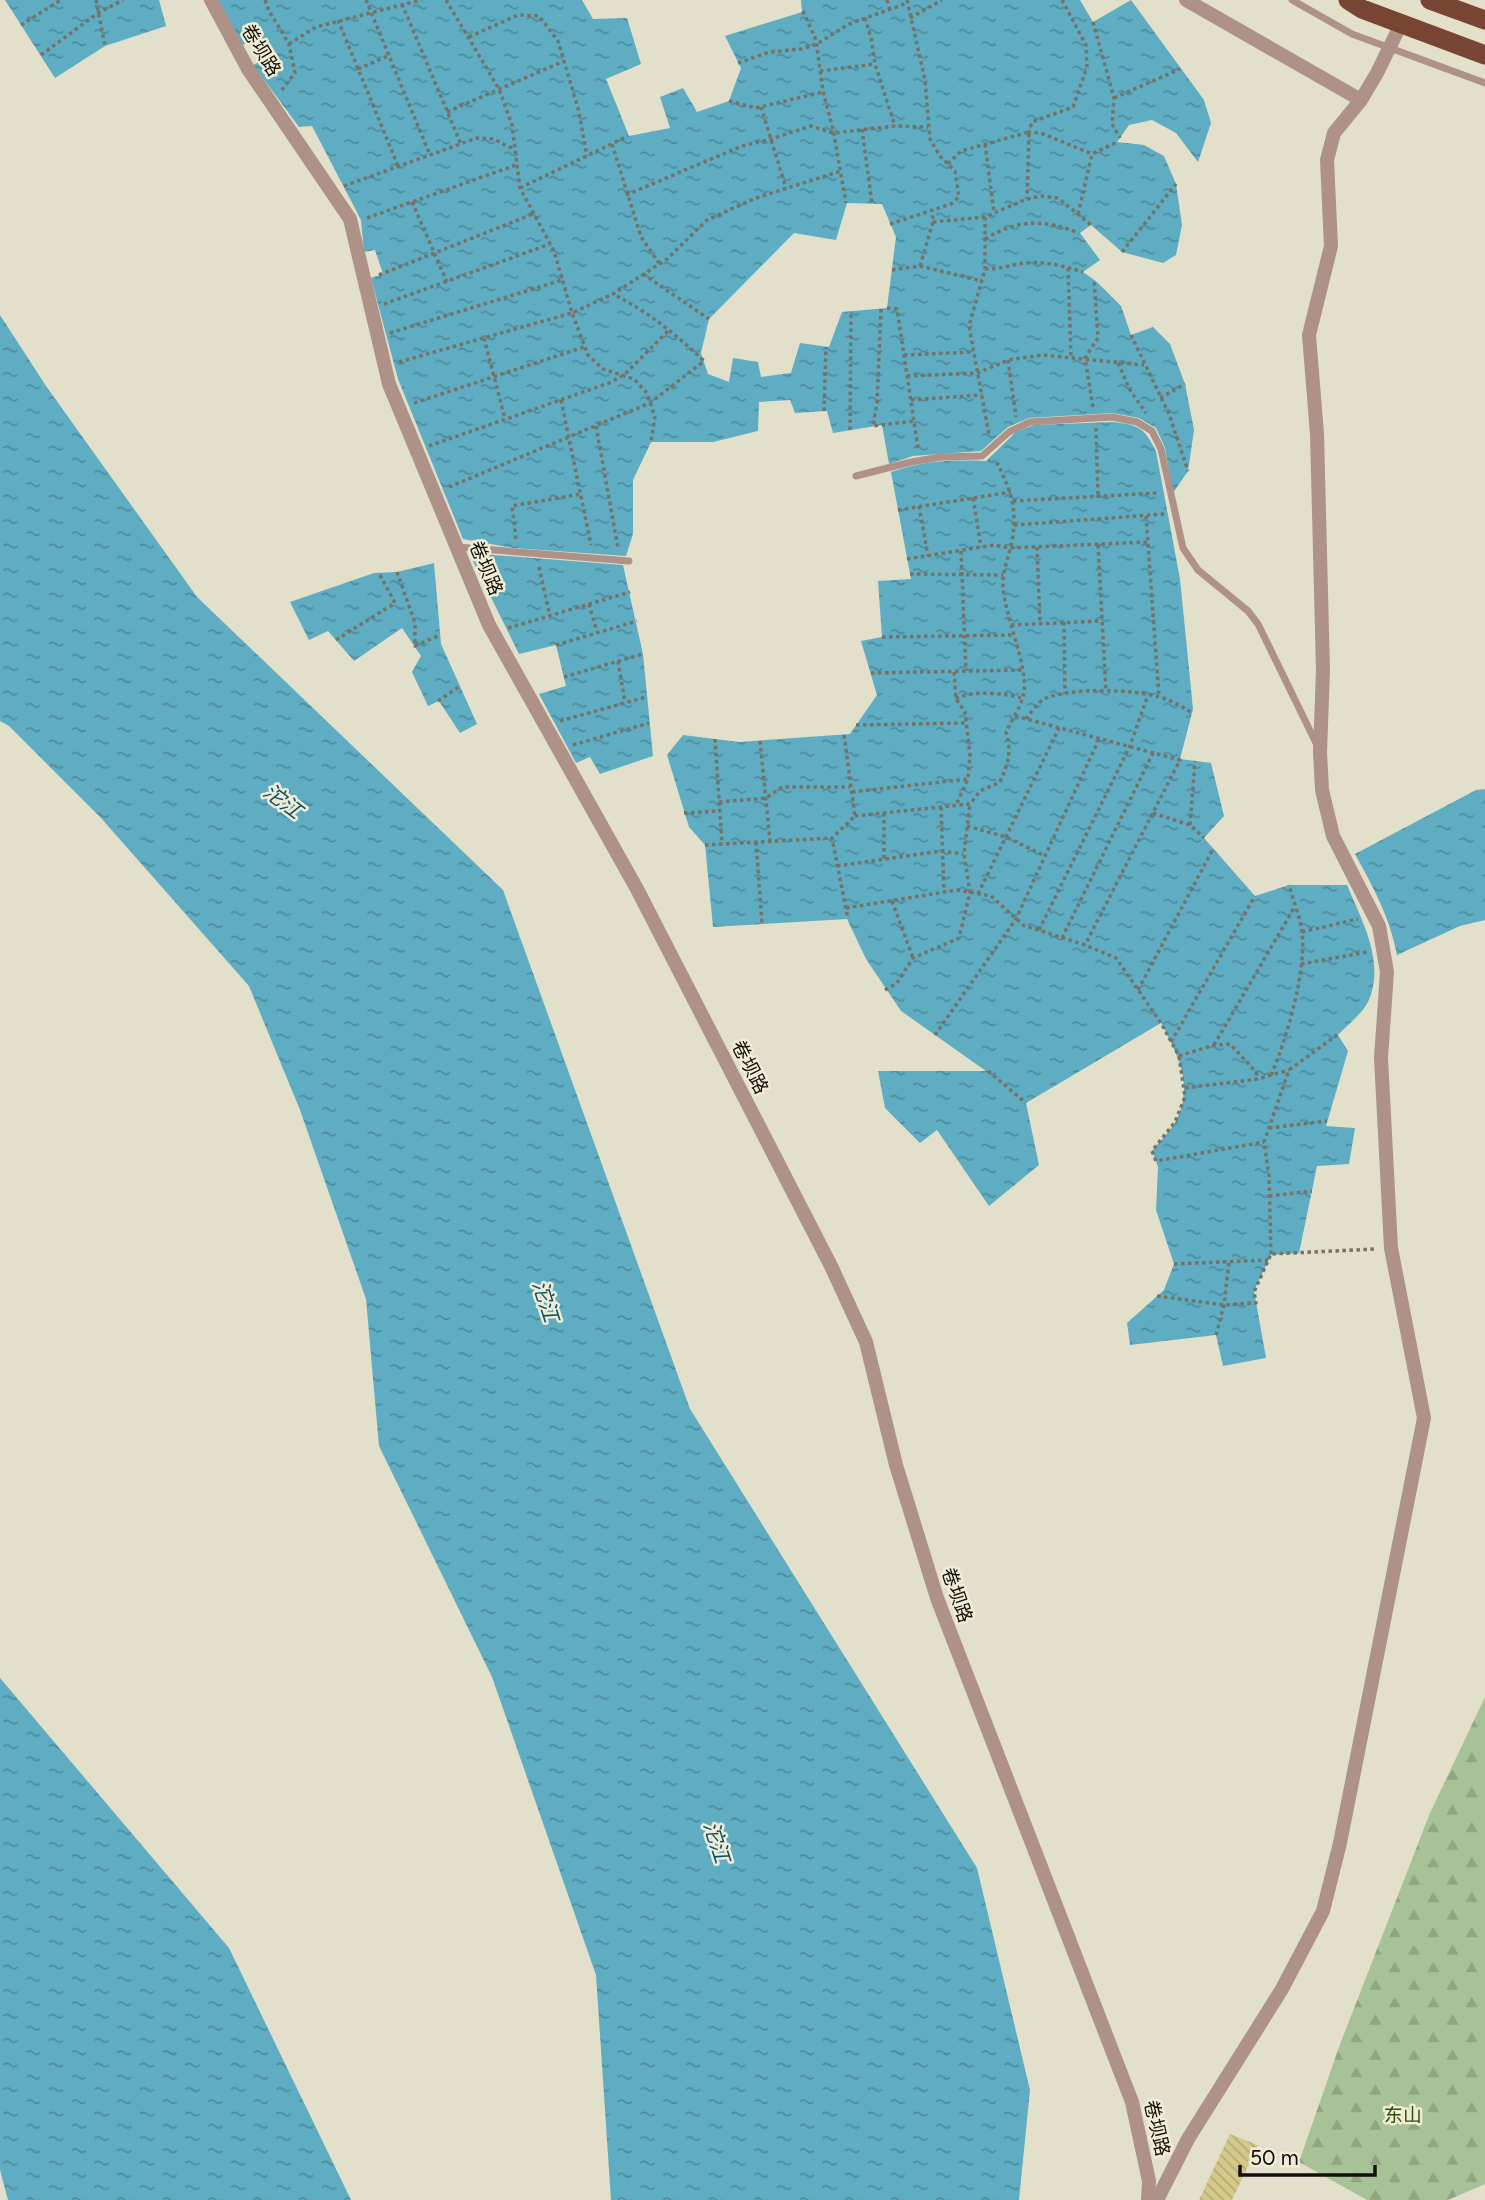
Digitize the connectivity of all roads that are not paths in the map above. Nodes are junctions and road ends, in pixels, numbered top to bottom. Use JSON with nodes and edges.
{"nodes":[{"id":1,"x":211,"y":0,"type":"edge"},
{"id":2,"x":1186,"y":0,"type":"edge"},
{"id":3,"x":1292,"y":0,"type":"edge"},
{"id":4,"x":1348,"y":0,"type":"edge"},
{"id":5,"x":1430,"y":0,"type":"edge"},
{"id":6,"x":1485,"y":20,"type":"edge"},
{"id":7,"x":1401,"y":24,"type":"junction"},
{"id":8,"x":1390,"y":49,"type":"junction"},
{"id":9,"x":1485,"y":55,"type":"edge"},
{"id":10,"x":1485,"y":83,"type":"edge"},
{"id":11,"x":1361,"y":100,"type":"junction"},
{"id":12,"x":856,"y":476,"type":"dead end"},
{"id":13,"x":457,"y":547,"type":"junction"},
{"id":14,"x":624,"y":560,"type":"road end"},
{"id":15,"x":1320,"y":752,"type":"junction"},
{"id":16,"x":1148,"y":2200,"type":"edge"},
{"id":17,"x":1157,"y":2200,"type":"edge"}],
"edges":[{"from":1,"to":13,"type":"street","name":"卷坝路"},
{"from":2,"to":11,"type":"street"},
{"from":3,"to":8,"type":"lane"},
{"from":4,"to":7,"type":"highway"},
{"from":5,"to":6,"type":"highway"},
{"from":7,"to":8,"type":"street"},
{"from":7,"to":9,"type":"highway"},
{"from":8,"to":10,"type":"lane"},
{"from":8,"to":11,"type":"street"},
{"from":11,"to":15,"type":"street"},
{"from":12,"to":15,"type":"lane"},
{"from":13,"to":14,"type":"lane"},
{"from":13,"to":16,"type":"street","name":"卷坝路"},
{"from":15,"to":17,"type":"street"}]}
